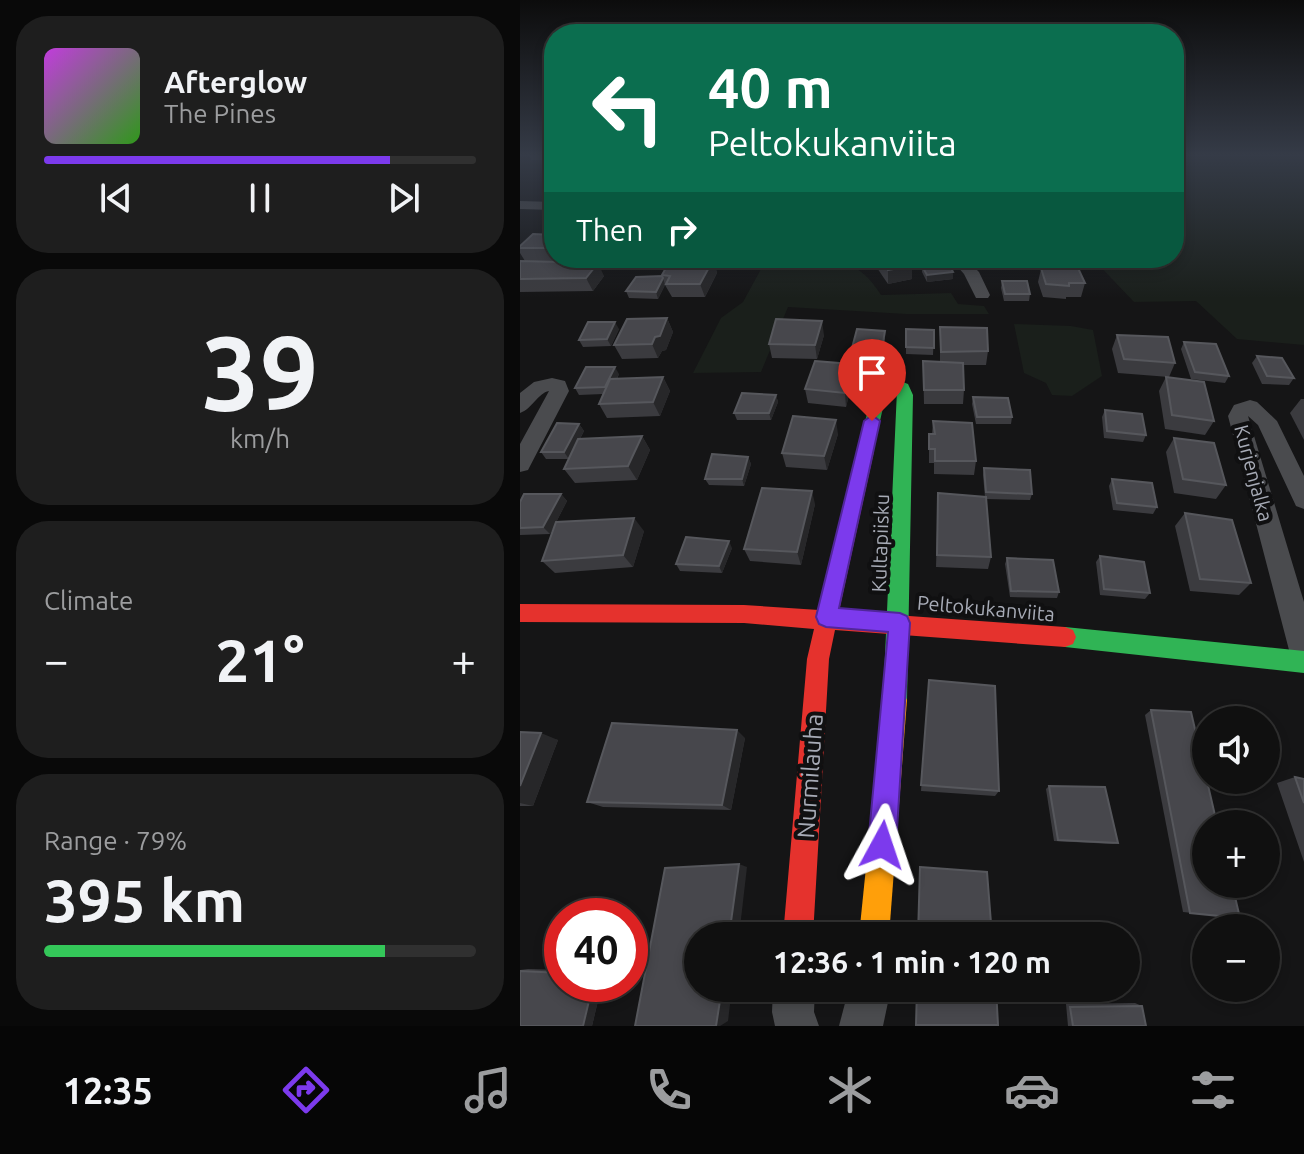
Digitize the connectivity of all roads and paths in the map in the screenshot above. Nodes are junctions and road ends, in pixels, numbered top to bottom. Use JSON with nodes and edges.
{"nodes":[{"id":1,"x":520,"y":205,"type":"edge"},
{"id":2,"x":544,"y":206,"type":"edge"},
{"id":3,"x":544,"y":208,"type":"edge"},
{"id":4,"x":531,"y":216,"type":"dead end"},
{"id":5,"x":967,"y":268,"type":"edge"},
{"id":6,"x":982,"y":295,"type":"dead end"},
{"id":7,"x":520,"y":406,"type":"edge"},
{"id":8,"x":520,"y":464,"type":"edge"},
{"id":9,"x":1304,"y":500,"type":"edge"},
{"id":10,"x":520,"y":613,"type":"edge"},
{"id":11,"x":826,"y":617,"type":"junction"},
{"id":12,"x":900,"y":623,"type":"junction"},
{"id":13,"x":1304,"y":650,"type":"edge"},
{"id":14,"x":1304,"y":662,"type":"edge"},
{"id":15,"x":799,"y":922,"type":"edge"},
{"id":16,"x":875,"y":922,"type":"edge"},
{"id":17,"x":793,"y":1002,"type":"edge"},
{"id":18,"x":867,"y":1002,"type":"edge"},
{"id":19,"x":797,"y":1026,"type":"edge"},
{"id":20,"x":861,"y":1026,"type":"edge"}],
"edges":[{"from":1,"to":2,"type":"street"},
{"from":3,"to":4,"type":"street"},
{"from":5,"to":6,"type":"street"},
{"from":7,"to":8,"type":"street"},
{"from":9,"to":13,"type":"street","name":"Kurjenjalka"},
{"from":10,"to":11,"type":"street","name":"Peltokukanviita"},
{"from":11,"to":12,"type":"street","name":"Peltokukanviita"},
{"from":11,"to":12,"type":"street","name":"Kultapiisku"},
{"from":11,"to":15,"type":"street","name":"Nurmilauha"},
{"from":12,"to":14,"type":"street","name":"Peltokukanviita"},
{"from":12,"to":16,"type":"street"},
{"from":17,"to":19,"type":"street"},
{"from":18,"to":20,"type":"street"}]}
